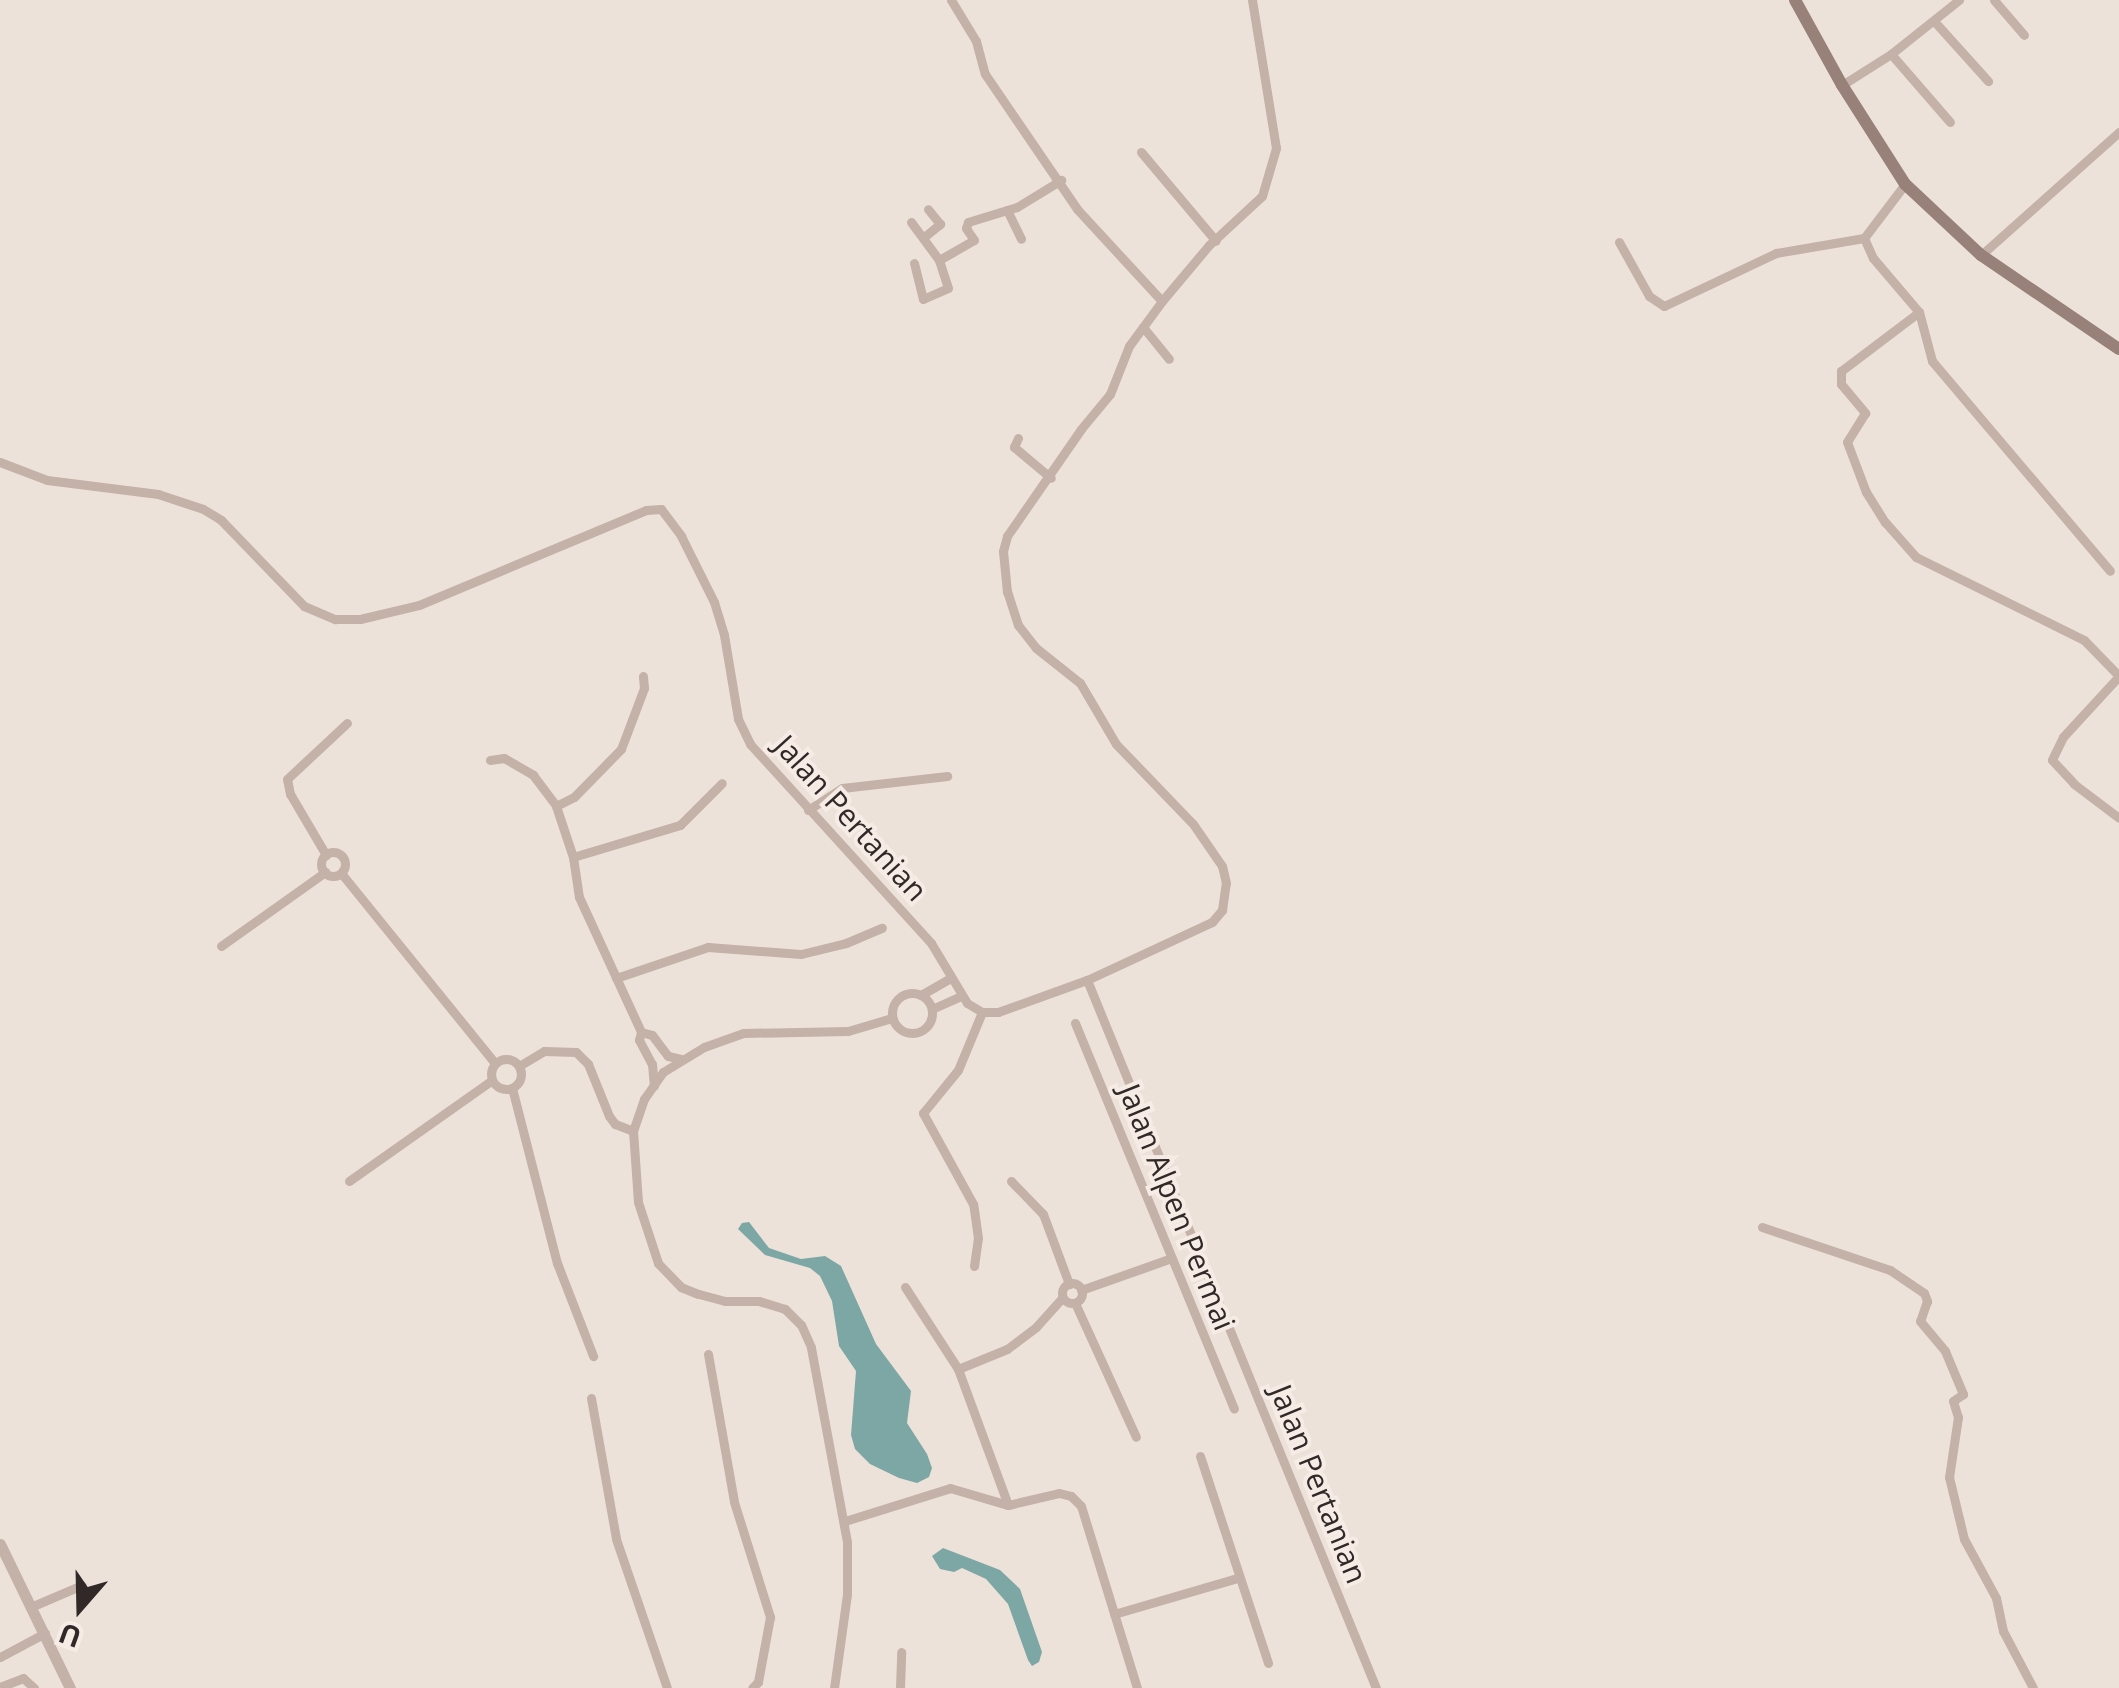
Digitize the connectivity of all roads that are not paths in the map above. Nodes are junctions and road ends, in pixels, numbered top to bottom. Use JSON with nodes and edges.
{"nodes":[{"id":1,"x":951,"y":0,"type":"edge"},
{"id":2,"x":1252,"y":0,"type":"edge"},
{"id":3,"x":1795,"y":0,"type":"edge"},
{"id":4,"x":1959,"y":0,"type":"edge"},
{"id":5,"x":1994,"y":0,"type":"edge"},
{"id":6,"x":1934,"y":21,"type":"junction"},
{"id":7,"x":2024,"y":36,"type":"dead end"},
{"id":8,"x":1890,"y":54,"type":"junction"},
{"id":9,"x":1988,"y":81,"type":"dead end"},
{"id":10,"x":1842,"y":85,"type":"junction"},
{"id":11,"x":1950,"y":122,"type":"dead end"},
{"id":12,"x":2119,"y":132,"type":"edge"},
{"id":13,"x":1141,"y":152,"type":"dead end"},
{"id":14,"x":1061,"y":180,"type":"junction"},
{"id":15,"x":1905,"y":184,"type":"junction"},
{"id":16,"x":928,"y":209,"type":"dead end"},
{"id":17,"x":1007,"y":210,"type":"junction"},
{"id":18,"x":911,"y":222,"type":"dead end"},
{"id":19,"x":924,"y":238,"type":"junction"},
{"id":20,"x":1020,"y":238,"type":"dead end"},
{"id":21,"x":1864,"y":238,"type":"junction"},
{"id":22,"x":1216,"y":240,"type":"junction"},
{"id":23,"x":1619,"y":242,"type":"dead end"},
{"id":24,"x":1981,"y":255,"type":"junction"},
{"id":25,"x":939,"y":260,"type":"junction"},
{"id":26,"x":914,"y":263,"type":"dead end"},
{"id":27,"x":1162,"y":301,"type":"junction"},
{"id":28,"x":1919,"y":312,"type":"junction"},
{"id":29,"x":1143,"y":328,"type":"junction"},
{"id":30,"x":2119,"y":348,"type":"edge"},
{"id":31,"x":1169,"y":359,"type":"dead end"},
{"id":32,"x":1018,"y":438,"type":"dead end"},
{"id":33,"x":0,"y":462,"type":"edge"},
{"id":34,"x":1050,"y":478,"type":"junction"},
{"id":35,"x":2110,"y":571,"type":"dead end"},
{"id":36,"x":643,"y":676,"type":"dead end"},
{"id":37,"x":2119,"y":676,"type":"edge"},
{"id":38,"x":347,"y":723,"type":"dead end"},
{"id":39,"x":490,"y":760,"type":"dead end"},
{"id":40,"x":947,"y":776,"type":"dead end"},
{"id":41,"x":722,"y":784,"type":"dead end"},
{"id":42,"x":556,"y":806,"type":"junction"},
{"id":43,"x":808,"y":810,"type":"junction"},
{"id":44,"x":2119,"y":818,"type":"edge"},
{"id":45,"x":326,"y":855,"type":"junction"},
{"id":46,"x":573,"y":857,"type":"junction"},
{"id":47,"x":324,"y":872,"type":"junction"},
{"id":48,"x":341,"y":873,"type":"junction"},
{"id":49,"x":882,"y":928,"type":"dead end"},
{"id":50,"x":221,"y":946,"type":"dead end"},
{"id":51,"x":616,"y":978,"type":"junction"},
{"id":52,"x":951,"y":978,"type":"junction"},
{"id":53,"x":1087,"y":980,"type":"junction"},
{"id":54,"x":921,"y":996,"type":"junction"},
{"id":55,"x":962,"y":996,"type":"junction"},
{"id":56,"x":932,"y":1009,"type":"junction"},
{"id":57,"x":982,"y":1012,"type":"junction"},
{"id":58,"x":892,"y":1018,"type":"junction"},
{"id":59,"x":1074,"y":1024,"type":"dead end"},
{"id":60,"x":641,"y":1032,"type":"junction"},
{"id":61,"x":681,"y":1058,"type":"junction"},
{"id":62,"x":495,"y":1063,"type":"junction"},
{"id":63,"x":519,"y":1066,"type":"junction"},
{"id":64,"x":492,"y":1080,"type":"junction"},
{"id":65,"x":654,"y":1086,"type":"junction"},
{"id":66,"x":512,"y":1088,"type":"junction"},
{"id":67,"x":633,"y":1131,"type":"junction"},
{"id":68,"x":348,"y":1180,"type":"dead end"},
{"id":69,"x":1011,"y":1181,"type":"dead end"},
{"id":70,"x":1762,"y":1227,"type":"dead end"},
{"id":71,"x":1172,"y":1258,"type":"junction"},
{"id":72,"x":974,"y":1266,"type":"dead end"},
{"id":73,"x":1069,"y":1284,"type":"junction"},
{"id":74,"x":906,"y":1286,"type":"dead end"},
{"id":75,"x":1081,"y":1290,"type":"junction"},
{"id":76,"x":1062,"y":1298,"type":"junction"},
{"id":77,"x":1075,"y":1303,"type":"junction"},
{"id":78,"x":708,"y":1354,"type":"dead end"},
{"id":79,"x":593,"y":1356,"type":"dead end"},
{"id":80,"x":958,"y":1368,"type":"junction"},
{"id":81,"x":591,"y":1398,"type":"dead end"},
{"id":82,"x":1234,"y":1409,"type":"dead end"},
{"id":83,"x":1136,"y":1437,"type":"dead end"},
{"id":84,"x":1200,"y":1456,"type":"dead end"},
{"id":85,"x":1008,"y":1505,"type":"junction"},
{"id":86,"x":844,"y":1521,"type":"junction"},
{"id":87,"x":0,"y":1544,"type":"edge"},
{"id":88,"x":1237,"y":1578,"type":"junction"},
{"id":89,"x":82,"y":1584,"type":"dead end"},
{"id":90,"x":32,"y":1606,"type":"junction"},
{"id":91,"x":1114,"y":1614,"type":"junction"},
{"id":92,"x":45,"y":1634,"type":"junction"},
{"id":93,"x":901,"y":1652,"type":"dead end"},
{"id":94,"x":0,"y":1657,"type":"edge"},
{"id":95,"x":1268,"y":1663,"type":"dead end"},
{"id":96,"x":754,"y":1686,"type":"edge"},
{"id":97,"x":0,"y":1687,"type":"edge"},
{"id":98,"x":34,"y":1688,"type":"edge"},
{"id":99,"x":70,"y":1688,"type":"edge"},
{"id":100,"x":667,"y":1688,"type":"edge"},
{"id":101,"x":768,"y":1688,"type":"edge"},
{"id":102,"x":834,"y":1688,"type":"edge"},
{"id":103,"x":900,"y":1688,"type":"edge"},
{"id":104,"x":1136,"y":1688,"type":"edge"},
{"id":105,"x":1376,"y":1688,"type":"edge"},
{"id":106,"x":2033,"y":1688,"type":"edge"}],
"edges":[{"from":1,"to":14,"type":"street"},
{"from":2,"to":22,"type":"street"},
{"from":3,"to":10,"type":"main road"},
{"from":4,"to":6,"type":"street"},
{"from":5,"to":7,"type":"street"},
{"from":6,"to":8,"type":"street"},
{"from":6,"to":9,"type":"street"},
{"from":8,"to":10,"type":"street"},
{"from":8,"to":11,"type":"street"},
{"from":10,"to":15,"type":"main road"},
{"from":12,"to":24,"type":"street"},
{"from":13,"to":22,"type":"street"},
{"from":14,"to":17,"type":"street"},
{"from":14,"to":27,"type":"street"},
{"from":15,"to":21,"type":"street"},
{"from":15,"to":24,"type":"main road"},
{"from":16,"to":19,"type":"street"},
{"from":17,"to":20,"type":"street"},
{"from":17,"to":25,"type":"street"},
{"from":18,"to":19,"type":"street"},
{"from":19,"to":25,"type":"street"},
{"from":21,"to":23,"type":"street"},
{"from":21,"to":28,"type":"street"},
{"from":22,"to":27,"type":"street"},
{"from":24,"to":30,"type":"main road"},
{"from":25,"to":26,"type":"street"},
{"from":27,"to":29,"type":"street"},
{"from":28,"to":35,"type":"street"},
{"from":28,"to":37,"type":"street"},
{"from":29,"to":31,"type":"street"},
{"from":29,"to":34,"type":"street"},
{"from":32,"to":34,"type":"street"},
{"from":33,"to":43,"type":"street","name":"Jalan Pertanian"},
{"from":34,"to":53,"type":"street"},
{"from":36,"to":42,"type":"street"},
{"from":37,"to":44,"type":"street"},
{"from":38,"to":45,"type":"street"},
{"from":39,"to":42,"type":"street"},
{"from":40,"to":43,"type":"street"},
{"from":41,"to":46,"type":"street"},
{"from":42,"to":46,"type":"street"},
{"from":43,"to":52,"type":"street","name":"Jalan Pertanian"},
{"from":45,"to":47,"type":"street"},
{"from":45,"to":48,"type":"street"},
{"from":46,"to":51,"type":"street"},
{"from":47,"to":48,"type":"street"},
{"from":47,"to":50,"type":"street"},
{"from":48,"to":62,"type":"street"},
{"from":49,"to":51,"type":"street"},
{"from":51,"to":60,"type":"street"},
{"from":52,"to":54,"type":"street"},
{"from":52,"to":55,"type":"street","name":"Jalan Pertanian"},
{"from":53,"to":57,"type":"street"},
{"from":53,"to":105,"type":"street","name":"Jalan Pertanian"},
{"from":54,"to":56,"type":"street"},
{"from":54,"to":58,"type":"street"},
{"from":55,"to":56,"type":"street"},
{"from":55,"to":57,"type":"street","name":"Jalan Pertanian"},
{"from":56,"to":58,"type":"street"},
{"from":57,"to":72,"type":"street"},
{"from":58,"to":61,"type":"street"},
{"from":59,"to":71,"type":"street","name":"Jalan Alpen Permai"},
{"from":60,"to":61,"type":"street"},
{"from":60,"to":65,"type":"street"},
{"from":61,"to":65,"type":"street"},
{"from":62,"to":63,"type":"street"},
{"from":62,"to":64,"type":"street"},
{"from":63,"to":66,"type":"street"},
{"from":63,"to":67,"type":"street"},
{"from":64,"to":66,"type":"street"},
{"from":64,"to":68,"type":"street"},
{"from":65,"to":67,"type":"street"},
{"from":66,"to":79,"type":"street"},
{"from":67,"to":86,"type":"street"},
{"from":69,"to":73,"type":"street"},
{"from":70,"to":106,"type":"street"},
{"from":71,"to":75,"type":"street"},
{"from":71,"to":82,"type":"street","name":"Jalan Alpen Permai"},
{"from":73,"to":75,"type":"street"},
{"from":73,"to":76,"type":"street"},
{"from":74,"to":80,"type":"street"},
{"from":75,"to":77,"type":"street"},
{"from":76,"to":77,"type":"street"},
{"from":76,"to":80,"type":"street"},
{"from":77,"to":83,"type":"street"},
{"from":78,"to":96,"type":"street"},
{"from":80,"to":85,"type":"street"},
{"from":81,"to":100,"type":"street"},
{"from":84,"to":88,"type":"street"},
{"from":85,"to":86,"type":"street"},
{"from":85,"to":91,"type":"street"},
{"from":86,"to":102,"type":"street"},
{"from":87,"to":90,"type":"street"},
{"from":88,"to":91,"type":"street"},
{"from":88,"to":95,"type":"street"},
{"from":89,"to":90,"type":"street"},
{"from":90,"to":92,"type":"street"},
{"from":91,"to":104,"type":"street"},
{"from":92,"to":94,"type":"street"},
{"from":92,"to":99,"type":"street"},
{"from":93,"to":103,"type":"street"},
{"from":96,"to":101,"type":"street"},
{"from":97,"to":98,"type":"street"}]}
